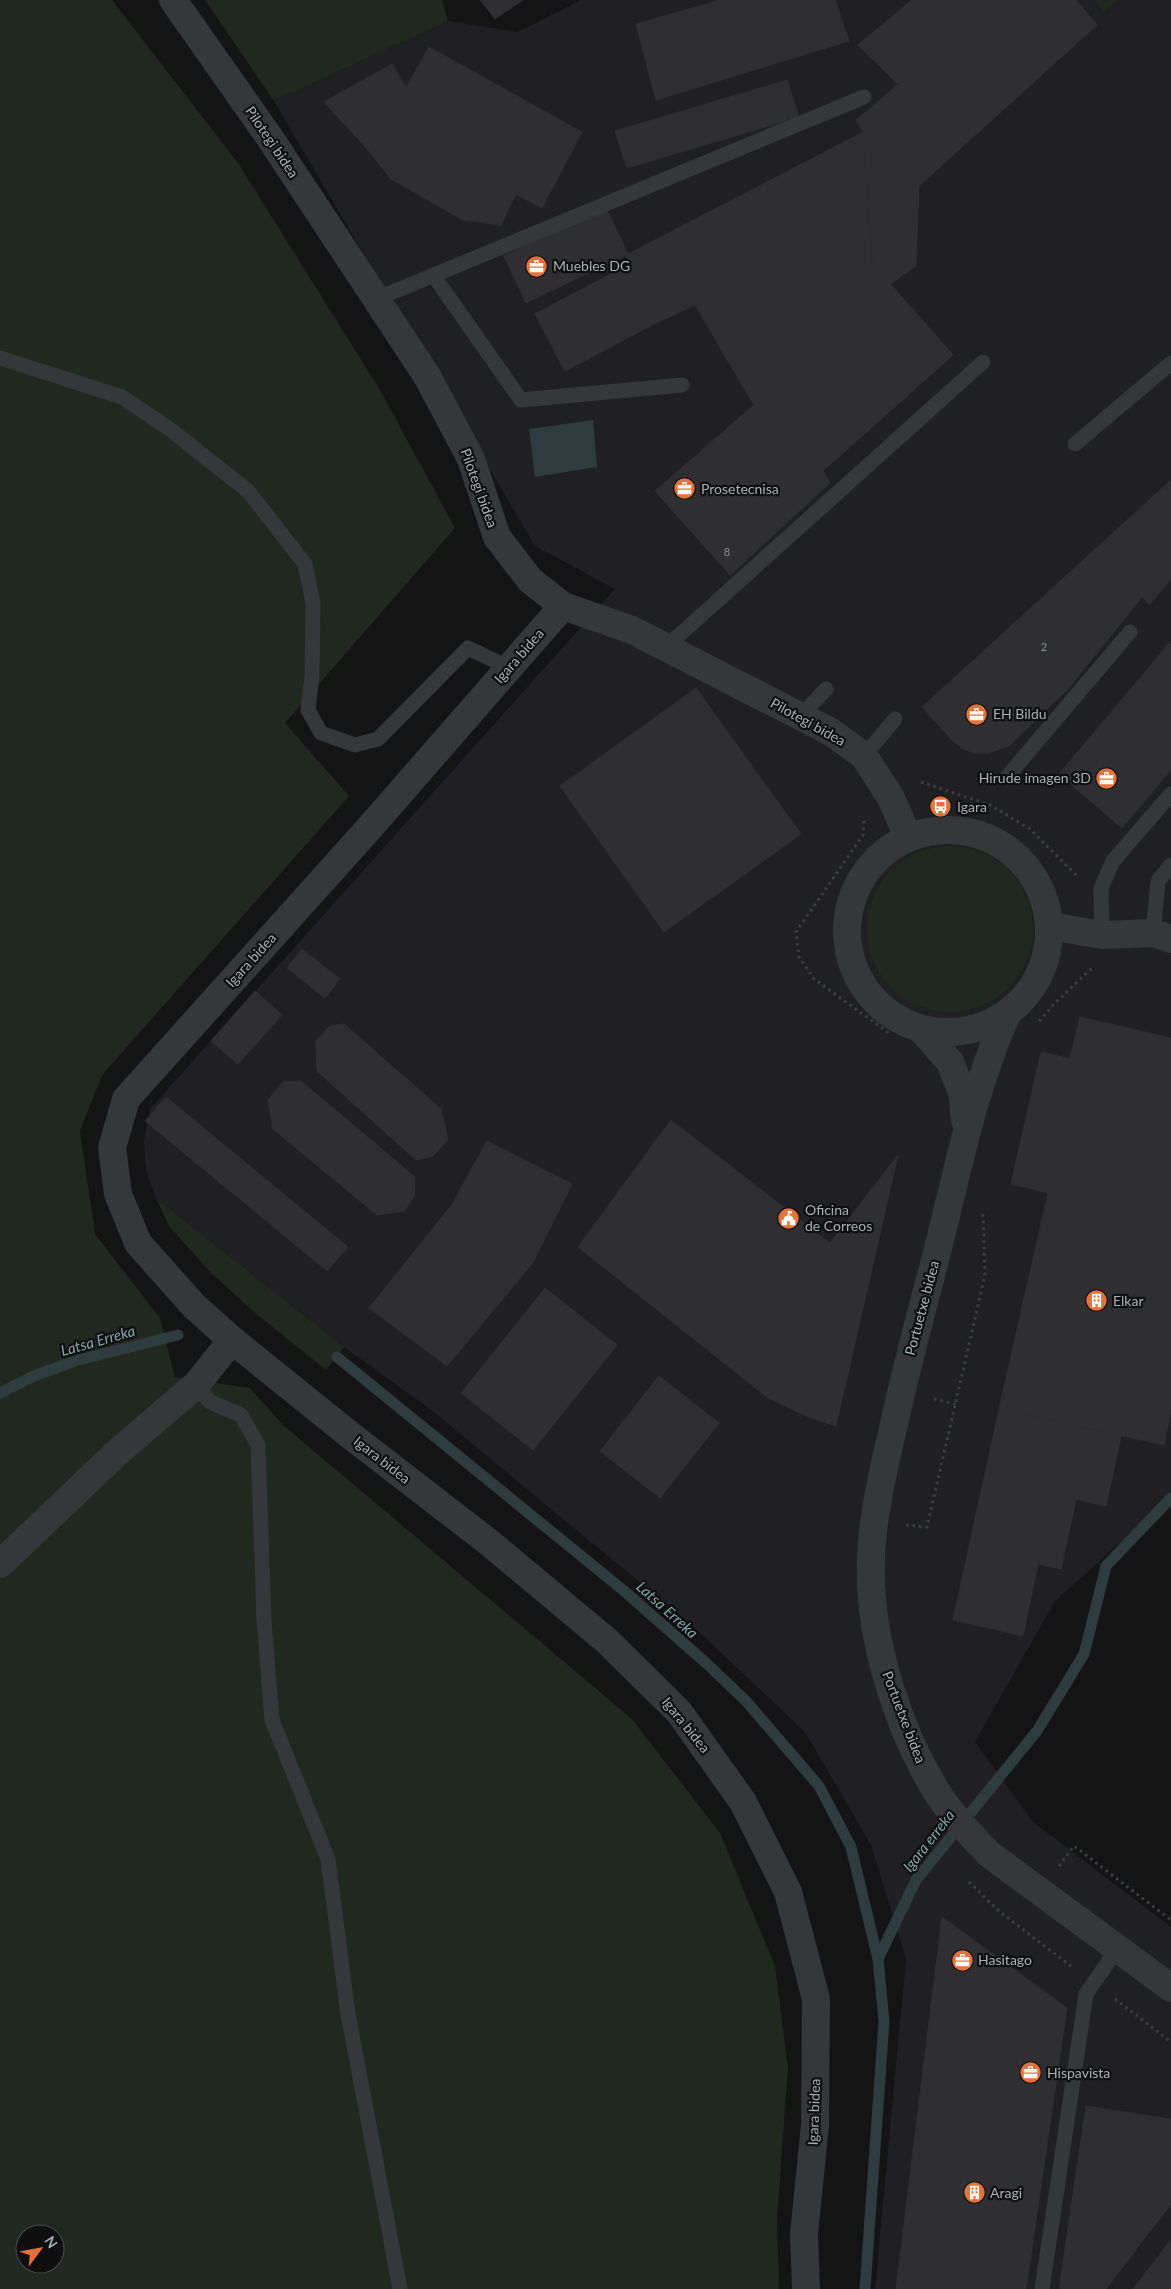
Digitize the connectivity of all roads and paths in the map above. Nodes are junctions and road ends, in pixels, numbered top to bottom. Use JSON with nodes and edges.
{"nodes":[{"id":1,"x":173,"y":0,"type":"edge"},
{"id":2,"x":864,"y":97,"type":"dead end"},
{"id":3,"x":433,"y":275,"type":"junction"},
{"id":4,"x":376,"y":299,"type":"junction"},
{"id":5,"x":0,"y":358,"type":"edge"},
{"id":6,"x":984,"y":362,"type":"dead end"},
{"id":7,"x":1171,"y":363,"type":"edge"},
{"id":8,"x":682,"y":385,"type":"dead end"},
{"id":9,"x":1075,"y":444,"type":"dead end"},
{"id":10,"x":563,"y":606,"type":"junction"},
{"id":11,"x":1130,"y":632,"type":"dead end"},
{"id":12,"x":666,"y":647,"type":"junction"},
{"id":13,"x":510,"y":668,"type":"junction"},
{"id":14,"x":826,"y":689,"type":"dead end"},
{"id":15,"x":801,"y":716,"type":"junction"},
{"id":16,"x":894,"y":719,"type":"dead end"},
{"id":17,"x":864,"y":756,"type":"junction"},
{"id":18,"x":916,"y":778,"type":"dead end"},
{"id":19,"x":1006,"y":778,"type":"dead end"},
{"id":20,"x":1171,"y":794,"type":"edge"},
{"id":21,"x":864,"y":818,"type":"dead end"},
{"id":22,"x":908,"y":837,"type":"junction"},
{"id":23,"x":1171,"y":865,"type":"edge"},
{"id":24,"x":1101,"y":888,"type":"junction"},
{"id":25,"x":1050,"y":926,"type":"junction"},
{"id":26,"x":1102,"y":936,"type":"junction"},
{"id":27,"x":1162,"y":936,"type":"edge"},
{"id":28,"x":1100,"y":964,"type":"dead end"},
{"id":29,"x":1006,"y":1016,"type":"junction"},
{"id":30,"x":1037,"y":1024,"type":"dead end"},
{"id":31,"x":922,"y":1030,"type":"junction"},
{"id":32,"x":895,"y":1037,"type":"dead end"},
{"id":33,"x":966,"y":1134,"type":"junction"},
{"id":34,"x":982,"y":1209,"type":"dead end"},
{"id":35,"x":232,"y":1340,"type":"junction"},
{"id":36,"x":196,"y":1385,"type":"junction"},
{"id":37,"x":928,"y":1398,"type":"dead end"},
{"id":38,"x":955,"y":1404,"type":"junction"},
{"id":39,"x":900,"y":1524,"type":"dead end"},
{"id":40,"x":0,"y":1564,"type":"edge"},
{"id":41,"x":1051,"y":1862,"type":"dead end"},
{"id":42,"x":969,"y":1882,"type":"dead end"},
{"id":43,"x":1171,"y":1920,"type":"edge"},
{"id":44,"x":1118,"y":1948,"type":"junction"},
{"id":45,"x":1094,"y":1983,"type":"junction"},
{"id":46,"x":1171,"y":1988,"type":"edge"},
{"id":47,"x":1171,"y":2042,"type":"edge"},
{"id":48,"x":400,"y":2289,"type":"edge"},
{"id":49,"x":806,"y":2289,"type":"edge"},
{"id":50,"x":1042,"y":2289,"type":"edge"}],
"edges":[{"from":1,"to":4,"type":"street","name":"Pilotegi bidea"},
{"from":2,"to":3,"type":"lane"},
{"from":3,"to":4,"type":"lane"},
{"from":3,"to":8,"type":"lane"},
{"from":4,"to":10,"type":"street","name":"Pilotegi bidea"},
{"from":5,"to":13,"type":"lane"},
{"from":6,"to":12,"type":"lane"},
{"from":7,"to":9,"type":"lane"},
{"from":10,"to":12,"type":"street","name":"Pilotegi bidea"},
{"from":10,"to":13,"type":"street","name":"Igara bidea"},
{"from":11,"to":19,"type":"lane"},
{"from":12,"to":15,"type":"street","name":"Pilotegi bidea"},
{"from":13,"to":35,"type":"street","name":"Igara bidea"},
{"from":14,"to":15,"type":"lane"},
{"from":15,"to":17,"type":"street","name":"Pilotegi bidea"},
{"from":16,"to":17,"type":"lane"},
{"from":17,"to":22,"type":"street","name":"Pilotegi bidea"},
{"from":18,"to":24,"type":"path"},
{"from":20,"to":24,"type":"lane"},
{"from":21,"to":32,"type":"path"},
{"from":22,"to":25,"type":"street"},
{"from":22,"to":31,"type":"street"},
{"from":23,"to":27,"type":"lane"},
{"from":24,"to":26,"type":"lane"},
{"from":25,"to":26,"type":"street"},
{"from":25,"to":29,"type":"street"},
{"from":26,"to":27,"type":"street"},
{"from":28,"to":30,"type":"path"},
{"from":29,"to":31,"type":"street"},
{"from":29,"to":33,"type":"street","name":"Portuetxe bidea"},
{"from":31,"to":33,"type":"street","name":"Portuetxe bidea"},
{"from":33,"to":44,"type":"street","name":"Portuetxe bidea"},
{"from":34,"to":38,"type":"path"},
{"from":35,"to":36,"type":"street"},
{"from":35,"to":49,"type":"street","name":"Igara bidea"},
{"from":36,"to":40,"type":"street"},
{"from":36,"to":48,"type":"lane"},
{"from":37,"to":38,"type":"path"},
{"from":38,"to":39,"type":"path"},
{"from":41,"to":43,"type":"path"},
{"from":42,"to":45,"type":"path"},
{"from":44,"to":45,"type":"lane"},
{"from":44,"to":46,"type":"street","name":"Portuetxe bidea"},
{"from":45,"to":47,"type":"path"},
{"from":45,"to":50,"type":"lane"}]}
